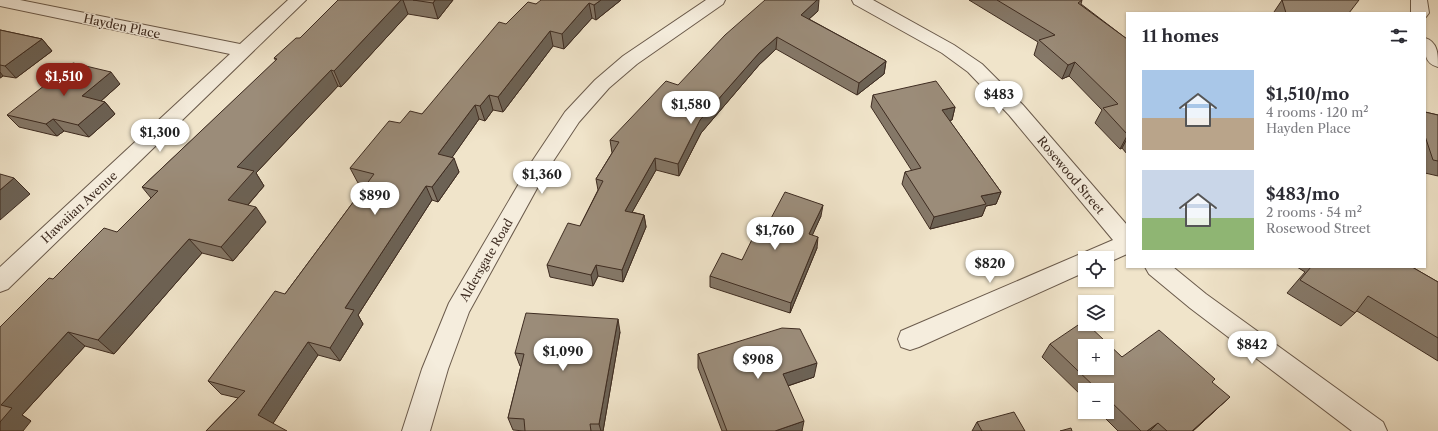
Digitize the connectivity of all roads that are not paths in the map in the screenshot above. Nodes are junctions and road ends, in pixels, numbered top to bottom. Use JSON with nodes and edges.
{"nodes":[{"id":1,"x":298,"y":0,"type":"edge"},
{"id":2,"x":717,"y":0,"type":"edge"},
{"id":3,"x":860,"y":0,"type":"edge"},
{"id":4,"x":1419,"y":0,"type":"edge"},
{"id":5,"x":0,"y":1,"type":"edge"},
{"id":6,"x":1420,"y":12,"type":"edge"},
{"id":7,"x":1426,"y":45,"type":"edge"},
{"id":8,"x":244,"y":51,"type":"junction"},
{"id":9,"x":1438,"y":60,"type":"edge"},
{"id":10,"x":1126,"y":242,"type":"edge"},
{"id":11,"x":1126,"y":243,"type":"edge"},
{"id":12,"x":1110,"y":251,"type":"edge"},
{"id":13,"x":1078,"y":265,"type":"edge"},
{"id":14,"x":1158,"y":268,"type":"edge"},
{"id":15,"x":0,"y":282,"type":"edge"},
{"id":16,"x":910,"y":339,"type":"dead end"},
{"id":17,"x":416,"y":431,"type":"edge"},
{"id":18,"x":1373,"y":431,"type":"edge"}],
"edges":[{"from":1,"to":8,"type":"street","name":"Hawaiian Avenue"},
{"from":2,"to":17,"type":"street","name":"Aldersgate Road"},
{"from":3,"to":10,"type":"street","name":"Rosewood Street"},
{"from":4,"to":6,"type":"street"},
{"from":5,"to":8,"type":"street","name":"Hayden Place"},
{"from":7,"to":9,"type":"street"},
{"from":8,"to":15,"type":"street","name":"Hawaiian Avenue"},
{"from":11,"to":12,"type":"street"},
{"from":13,"to":16,"type":"street"},
{"from":14,"to":18,"type":"street"}]}
